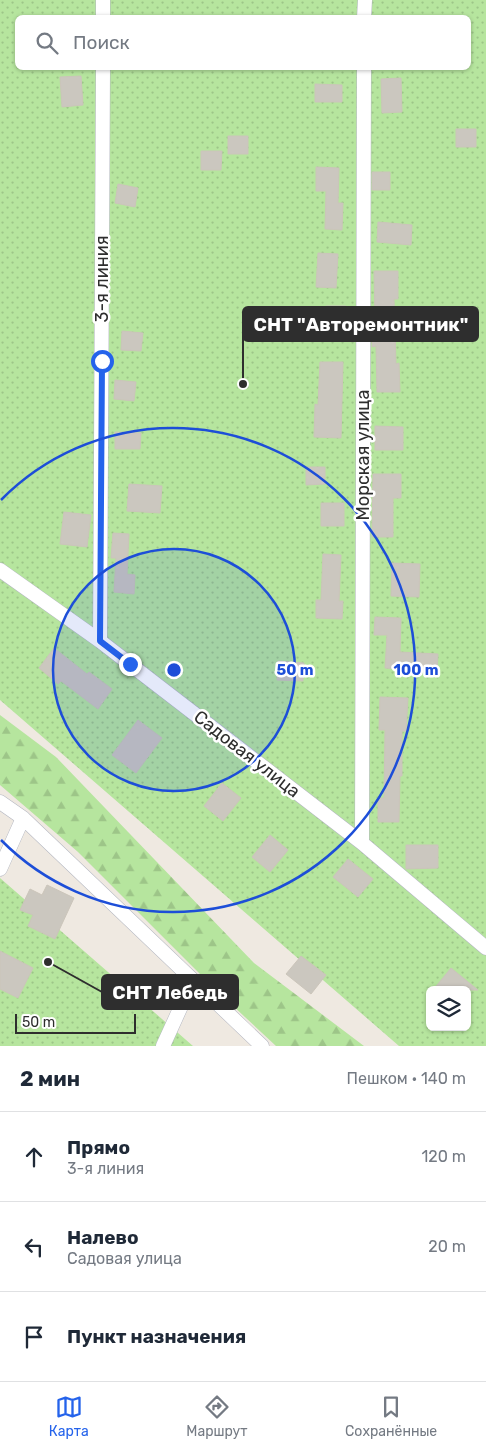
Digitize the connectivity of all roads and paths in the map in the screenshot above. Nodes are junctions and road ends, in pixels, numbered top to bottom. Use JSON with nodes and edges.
{"nodes":[{"id":1,"x":103,"y":0,"type":"edge"},
{"id":2,"x":103,"y":15,"type":"edge"},
{"id":3,"x":103,"y":70,"type":"edge"},
{"id":4,"x":364,"y":70,"type":"edge"},
{"id":5,"x":0,"y":570,"type":"edge"},
{"id":6,"x":100,"y":641,"type":"junction"},
{"id":7,"x":0,"y":802,"type":"edge"},
{"id":8,"x":23,"y":818,"type":"junction"},
{"id":9,"x":362,"y":843,"type":"junction"},
{"id":10,"x":0,"y":869,"type":"edge"},
{"id":11,"x":486,"y":948,"type":"edge"},
{"id":12,"x":193,"y":980,"type":"junction"},
{"id":13,"x":162,"y":1046,"type":"edge"},
{"id":14,"x":262,"y":1046,"type":"edge"}],
"edges":[{"from":1,"to":2,"type":"street"},
{"from":3,"to":6,"type":"street","name":"3-я линия"},
{"from":4,"to":9,"type":"street","name":"Морская улица"},
{"from":5,"to":6,"type":"street","name":"Садовая улица"},
{"from":6,"to":9,"type":"street","name":"Садовая улица"},
{"from":7,"to":8,"type":"street"},
{"from":8,"to":10,"type":"street"},
{"from":8,"to":12,"type":"street"},
{"from":9,"to":11,"type":"street","name":"Садовая улица"},
{"from":12,"to":13,"type":"street"},
{"from":12,"to":14,"type":"street"}]}
